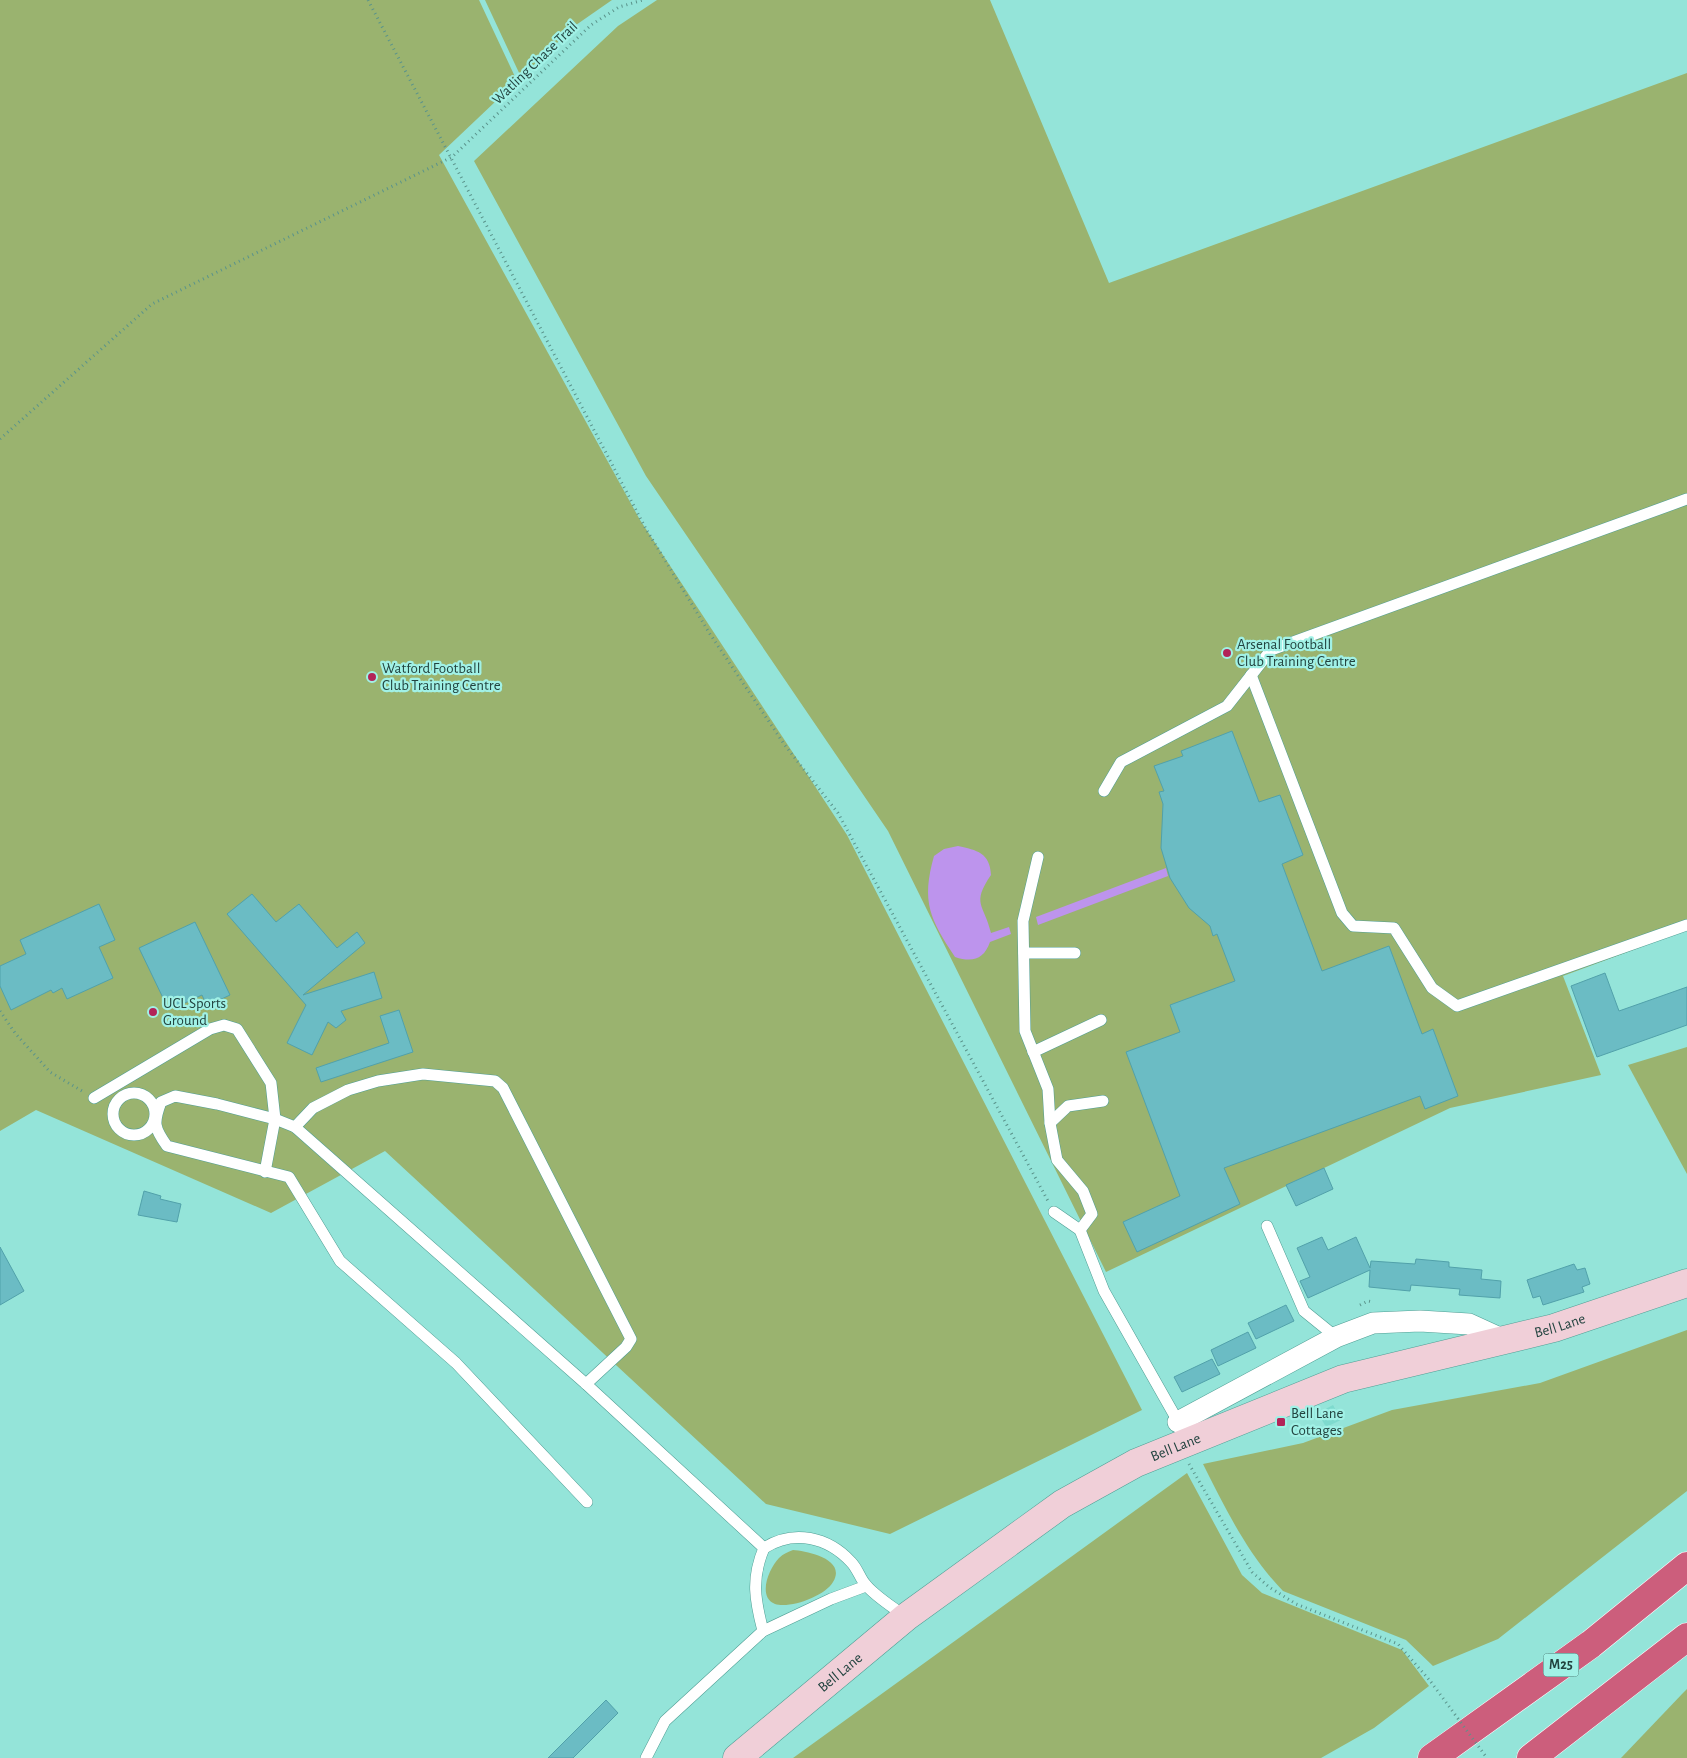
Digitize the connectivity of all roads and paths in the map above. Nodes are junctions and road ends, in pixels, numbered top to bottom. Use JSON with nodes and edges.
{"nodes":[{"id":1,"x":368,"y":0,"type":"edge"},
{"id":2,"x":643,"y":0,"type":"edge"},
{"id":3,"x":452,"y":157,"type":"junction"},
{"id":4,"x":0,"y":439,"type":"edge"},
{"id":5,"x":1687,"y":499,"type":"edge"},
{"id":6,"x":1251,"y":675,"type":"junction"},
{"id":7,"x":1104,"y":791,"type":"dead end"},
{"id":8,"x":1038,"y":857,"type":"dead end"},
{"id":9,"x":1687,"y":924,"type":"edge"},
{"id":10,"x":1024,"y":953,"type":"junction"},
{"id":11,"x":1075,"y":953,"type":"dead end"},
{"id":12,"x":0,"y":1011,"type":"edge"},
{"id":13,"x":1101,"y":1020,"type":"dead end"},
{"id":14,"x":1033,"y":1052,"type":"junction"},
{"id":15,"x":94,"y":1098,"type":"joint"},
{"id":16,"x":1103,"y":1101,"type":"dead end"},
{"id":17,"x":275,"y":1119,"type":"junction"},
{"id":18,"x":1050,"y":1123,"type":"junction"},
{"id":19,"x":295,"y":1127,"type":"junction"},
{"id":20,"x":265,"y":1172,"type":"junction"},
{"id":21,"x":1054,"y":1212,"type":"joint"},
{"id":22,"x":1267,"y":1226,"type":"dead end"},
{"id":23,"x":1080,"y":1230,"type":"junction"},
{"id":24,"x":1687,"y":1283,"type":"edge"},
{"id":25,"x":1336,"y":1337,"type":"junction"},
{"id":26,"x":1504,"y":1340,"type":"junction"},
{"id":27,"x":586,"y":1384,"type":"junction"},
{"id":28,"x":1185,"y":1442,"type":"junction"},
{"id":29,"x":587,"y":1502,"type":"dead end"},
{"id":30,"x":764,"y":1548,"type":"junction"},
{"id":31,"x":1687,"y":1566,"type":"edge"},
{"id":32,"x":866,"y":1586,"type":"junction"},
{"id":33,"x":906,"y":1617,"type":"junction"},
{"id":34,"x":763,"y":1631,"type":"junction"},
{"id":35,"x":1687,"y":1638,"type":"edge"},
{"id":36,"x":646,"y":1758,"type":"edge"},
{"id":37,"x":737,"y":1758,"type":"edge"},
{"id":38,"x":1432,"y":1758,"type":"edge"},
{"id":39,"x":1487,"y":1758,"type":"edge"},
{"id":40,"x":1531,"y":1758,"type":"edge"}],
"edges":[{"from":1,"to":3,"type":"path"},
{"from":2,"to":3,"type":"path","name":"Watling Chase Trail"},
{"from":3,"to":4,"type":"path","name":"Watling Chase Trail"},
{"from":3,"to":21,"type":"path"},
{"from":5,"to":6,"type":"lane"},
{"from":6,"to":7,"type":"lane"},
{"from":6,"to":9,"type":"lane"},
{"from":8,"to":10,"type":"lane"},
{"from":10,"to":11,"type":"lane"},
{"from":10,"to":14,"type":"lane"},
{"from":12,"to":15,"type":"path"},
{"from":13,"to":14,"type":"lane"},
{"from":14,"to":18,"type":"lane"},
{"from":15,"to":17,"type":"lane"},
{"from":16,"to":18,"type":"lane"},
{"from":17,"to":19,"type":"lane"},
{"from":17,"to":20,"type":"lane"},
{"from":17,"to":20,"type":"lane"},
{"from":18,"to":23,"type":"lane"},
{"from":19,"to":27,"type":"lane"},
{"from":19,"to":27,"type":"lane"},
{"from":20,"to":29,"type":"lane"},
{"from":21,"to":23,"type":"lane"},
{"from":22,"to":25,"type":"lane"},
{"from":23,"to":28,"type":"lane"},
{"from":24,"to":26,"type":"main road","name":"Bell Lane"},
{"from":25,"to":26,"type":"street"},
{"from":25,"to":28,"type":"street"},
{"from":26,"to":28,"type":"main road","name":"Bell Lane"},
{"from":27,"to":30,"type":"lane"},
{"from":28,"to":33,"type":"main road","name":"Bell Lane"},
{"from":28,"to":39,"type":"path","bridge":true},
{"from":30,"to":32,"type":"lane"},
{"from":30,"to":34,"type":"lane"},
{"from":31,"to":38,"type":"highway","number":"M25"},
{"from":32,"to":33,"type":"lane"},
{"from":32,"to":34,"type":"lane"},
{"from":33,"to":37,"type":"main road","name":"Bell Lane"},
{"from":34,"to":36,"type":"lane"},
{"from":35,"to":40,"type":"highway"}]}
